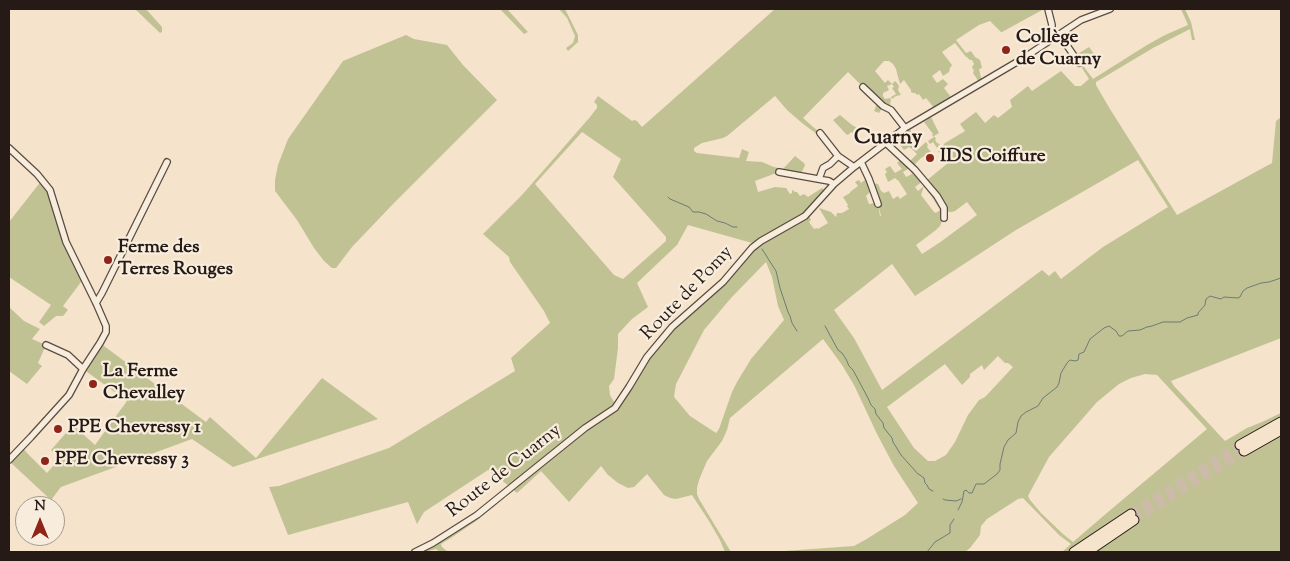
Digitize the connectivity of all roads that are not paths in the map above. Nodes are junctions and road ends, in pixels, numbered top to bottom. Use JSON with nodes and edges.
{"nodes":[{"id":1,"x":1048,"y":9,"type":"edge"},
{"id":2,"x":1110,"y":9,"type":"edge"},
{"id":3,"x":1052,"y":25,"type":"junction"},
{"id":4,"x":1060,"y":33,"type":"junction"},
{"id":5,"x":1047,"y":42,"type":"junction"},
{"id":6,"x":1079,"y":64,"type":"dead end"},
{"id":7,"x":862,"y":87,"type":"dead end"},
{"id":8,"x":905,"y":128,"type":"junction"},
{"id":9,"x":820,"y":133,"type":"dead end"},
{"id":10,"x":886,"y":143,"type":"junction"},
{"id":11,"x":9,"y":148,"type":"edge"},
{"id":12,"x":838,"y":156,"type":"junction"},
{"id":13,"x":167,"y":162,"type":"dead end"},
{"id":14,"x":861,"y":162,"type":"junction"},
{"id":15,"x":854,"y":166,"type":"junction"},
{"id":16,"x":779,"y":172,"type":"dead end"},
{"id":17,"x":819,"y":179,"type":"junction"},
{"id":18,"x":834,"y":184,"type":"junction"},
{"id":19,"x":878,"y":204,"type":"dead end"},
{"id":20,"x":944,"y":218,"type":"dead end"},
{"id":21,"x":96,"y":303,"type":"junction"},
{"id":22,"x":46,"y":345,"type":"dead end"},
{"id":23,"x":84,"y":369,"type":"junction"},
{"id":24,"x":611,"y":411,"type":"joint"},
{"id":25,"x":1281,"y":422,"type":"edge"},
{"id":26,"x":1281,"y":430,"type":"edge"},
{"id":27,"x":9,"y":460,"type":"edge"},
{"id":28,"x":414,"y":552,"type":"edge"},
{"id":29,"x":1074,"y":552,"type":"edge"},
{"id":30,"x":1087,"y":552,"type":"edge"}],
"edges":[{"from":1,"to":3,"type":"street"},
{"from":2,"to":4,"type":"street","name":"Route de Pomy"},
{"from":3,"to":4,"type":"street"},
{"from":3,"to":5,"type":"street"},
{"from":4,"to":5,"type":"street","name":"Route de Pomy"},
{"from":4,"to":6,"type":"street"},
{"from":5,"to":8,"type":"street","name":"Route de Pomy"},
{"from":7,"to":8,"type":"street"},
{"from":8,"to":10,"type":"street","name":"Route de Pomy"},
{"from":9,"to":12,"type":"street"},
{"from":10,"to":14,"type":"street","name":"Route de Pomy"},
{"from":10,"to":20,"type":"street"},
{"from":11,"to":21,"type":"street"},
{"from":12,"to":15,"type":"street"},
{"from":12,"to":17,"type":"street"},
{"from":13,"to":21,"type":"street"},
{"from":14,"to":15,"type":"street","name":"Route de Pomy"},
{"from":14,"to":19,"type":"street"},
{"from":15,"to":18,"type":"street","name":"Route de Pomy"},
{"from":16,"to":17,"type":"street"},
{"from":17,"to":18,"type":"street"},
{"from":18,"to":24,"type":"street","name":"Route de Pomy"},
{"from":21,"to":23,"type":"street"},
{"from":22,"to":23,"type":"street"},
{"from":23,"to":27,"type":"street"},
{"from":24,"to":28,"type":"street","name":"Route de Cuarny"},
{"from":25,"to":26,"type":"highway"},
{"from":29,"to":30,"type":"highway"}]}
